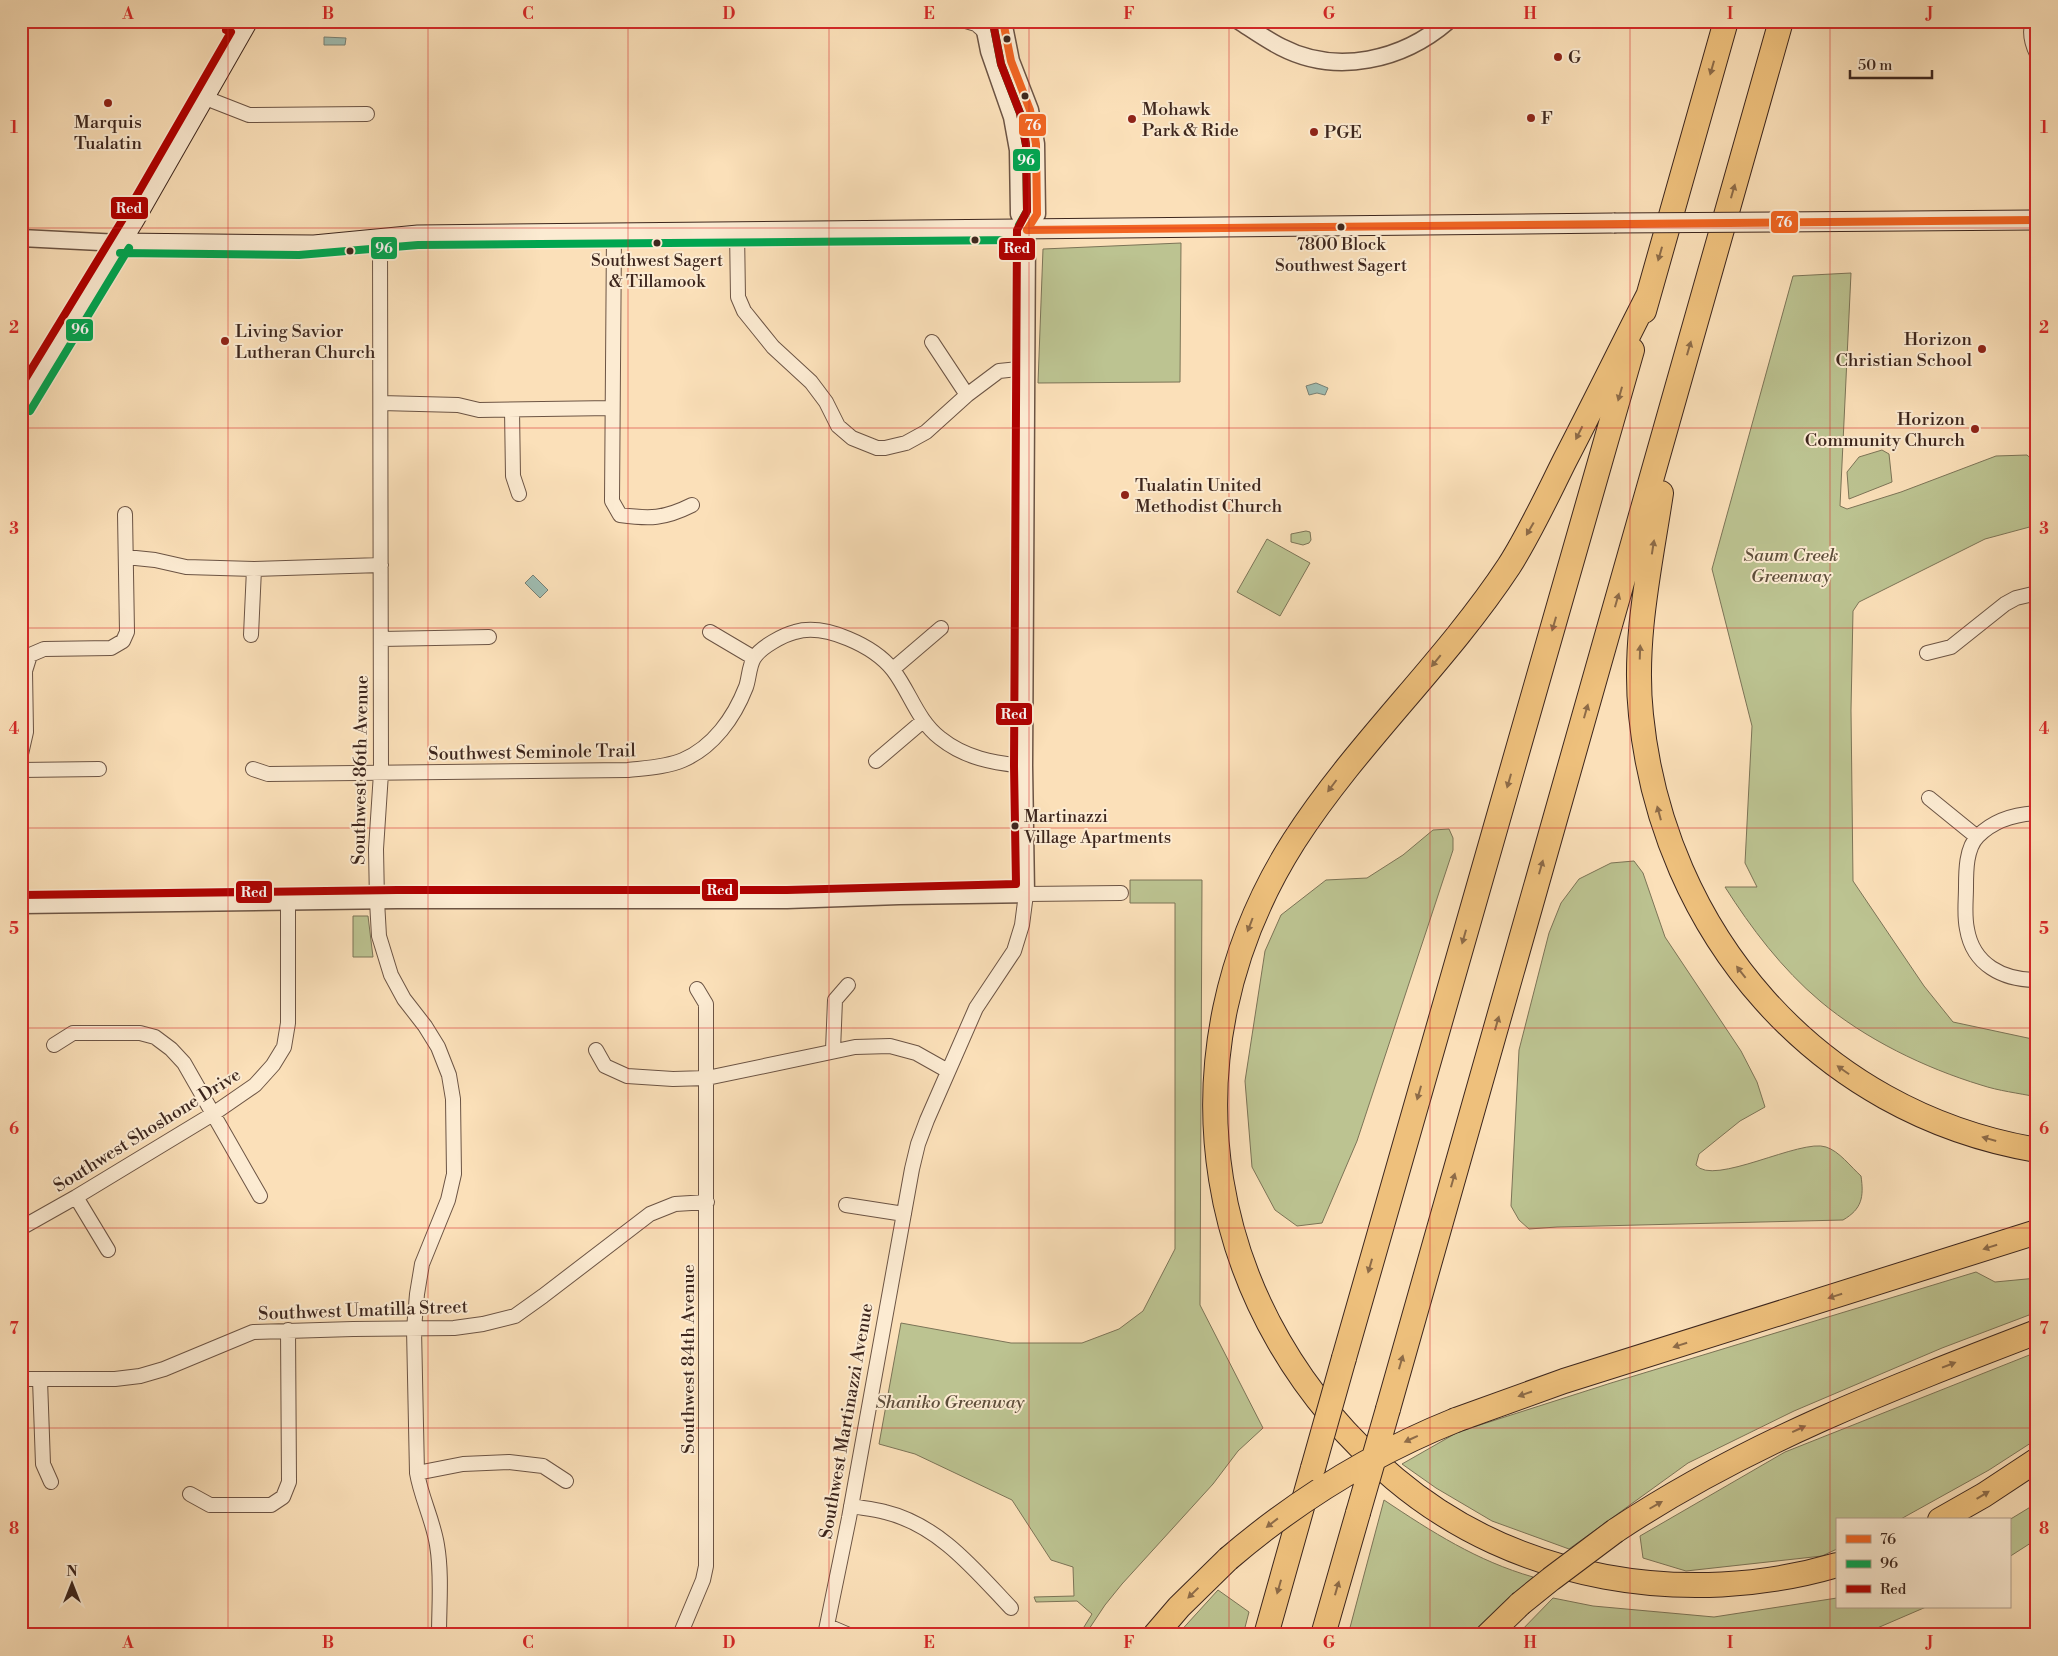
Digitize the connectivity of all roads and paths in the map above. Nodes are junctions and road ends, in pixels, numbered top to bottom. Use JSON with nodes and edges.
{"nodes":[{"id":1,"x":966,"y":21,"type":"edge"},
{"id":2,"x":1002,"y":21,"type":"edge"},
{"id":3,"x":1239,"y":21,"type":"edge"},
{"id":4,"x":1448,"y":21,"type":"edge"},
{"id":5,"x":1726,"y":21,"type":"edge"},
{"id":6,"x":1781,"y":21,"type":"edge"},
{"id":7,"x":2033,"y":21,"type":"edge"},
{"id":8,"x":241,"y":24,"type":"edge"},
{"id":9,"x":984,"y":26,"type":"edge"},
{"id":10,"x":2037,"y":54,"type":"edge"},
{"id":11,"x":204,"y":97,"type":"junction"},
{"id":12,"x":367,"y":114,"type":"dead end"},
{"id":13,"x":2037,"y":220,"type":"edge"},
{"id":14,"x":1027,"y":230,"type":"junction"},
{"id":15,"x":737,"y":231,"type":"junction"},
{"id":16,"x":614,"y":233,"type":"junction"},
{"id":17,"x":380,"y":237,"type":"junction"},
{"id":18,"x":21,"y":238,"type":"edge"},
{"id":19,"x":120,"y":243,"type":"junction"},
{"id":20,"x":1648,"y":296,"type":"junction"},
{"id":21,"x":932,"y":342,"type":"dead end"},
{"id":22,"x":1027,"y":368,"type":"junction"},
{"id":23,"x":1676,"y":394,"type":"junction"},
{"id":24,"x":967,"y":395,"type":"junction"},
{"id":25,"x":381,"y":403,"type":"junction"},
{"id":26,"x":21,"y":406,"type":"edge"},
{"id":27,"x":612,"y":408,"type":"junction"},
{"id":28,"x":512,"y":410,"type":"junction"},
{"id":29,"x":519,"y":494,"type":"dead end"},
{"id":30,"x":692,"y":505,"type":"dead end"},
{"id":31,"x":125,"y":514,"type":"dead end"},
{"id":32,"x":126,"y":557,"type":"junction"},
{"id":33,"x":381,"y":566,"type":"junction"},
{"id":34,"x":254,"y":569,"type":"junction"},
{"id":35,"x":2037,"y":593,"type":"edge"},
{"id":36,"x":941,"y":628,"type":"dead end"},
{"id":37,"x":710,"y":632,"type":"dead end"},
{"id":38,"x":251,"y":634,"type":"dead end"},
{"id":39,"x":489,"y":637,"type":"dead end"},
{"id":40,"x":381,"y":639,"type":"junction"},
{"id":41,"x":1927,"y":653,"type":"dead end"},
{"id":42,"x":754,"y":658,"type":"junction"},
{"id":43,"x":893,"y":670,"type":"junction"},
{"id":44,"x":923,"y":721,"type":"junction"},
{"id":45,"x":21,"y":754,"type":"edge"},
{"id":46,"x":876,"y":761,"type":"dead end"},
{"id":47,"x":1024,"y":766,"type":"junction"},
{"id":48,"x":99,"y":769,"type":"dead end"},
{"id":49,"x":254,"y":769,"type":"dead end"},
{"id":50,"x":21,"y":770,"type":"edge"},
{"id":51,"x":381,"y":773,"type":"junction"},
{"id":52,"x":1929,"y":798,"type":"dead end"},
{"id":53,"x":2037,"y":814,"type":"edge"},
{"id":54,"x":1977,"y":837,"type":"junction"},
{"id":55,"x":1122,"y":893,"type":"dead end"},
{"id":56,"x":1026,"y":894,"type":"junction"},
{"id":57,"x":377,"y":900,"type":"junction"},
{"id":58,"x":288,"y":902,"type":"junction"},
{"id":59,"x":21,"y":905,"type":"edge"},
{"id":60,"x":2037,"y":980,"type":"edge"},
{"id":61,"x":848,"y":985,"type":"dead end"},
{"id":62,"x":697,"y":989,"type":"dead end"},
{"id":63,"x":54,"y":1045,"type":"dead end"},
{"id":64,"x":596,"y":1050,"type":"dead end"},
{"id":65,"x":833,"y":1050,"type":"junction"},
{"id":66,"x":948,"y":1071,"type":"junction"},
{"id":67,"x":707,"y":1078,"type":"junction"},
{"id":68,"x":213,"y":1114,"type":"junction"},
{"id":69,"x":2037,"y":1150,"type":"edge"},
{"id":70,"x":260,"y":1196,"type":"dead end"},
{"id":71,"x":76,"y":1197,"type":"junction"},
{"id":72,"x":707,"y":1202,"type":"junction"},
{"id":73,"x":846,"y":1204,"type":"dead end"},
{"id":74,"x":904,"y":1214,"type":"junction"},
{"id":75,"x":21,"y":1228,"type":"edge"},
{"id":76,"x":2037,"y":1232,"type":"edge"},
{"id":77,"x":108,"y":1250,"type":"dead end"},
{"id":78,"x":414,"y":1329,"type":"junction"},
{"id":79,"x":288,"y":1330,"type":"junction"},
{"id":80,"x":2037,"y":1332,"type":"edge"},
{"id":81,"x":21,"y":1380,"type":"edge"},
{"id":82,"x":40,"y":1380,"type":"junction"},
{"id":83,"x":2037,"y":1460,"type":"edge"},
{"id":84,"x":417,"y":1473,"type":"junction"},
{"id":85,"x":566,"y":1481,"type":"dead end"},
{"id":86,"x":51,"y":1482,"type":"dead end"},
{"id":87,"x":190,"y":1494,"type":"dead end"},
{"id":88,"x":851,"y":1506,"type":"junction"},
{"id":89,"x":1944,"y":1518,"type":"edge"},
{"id":90,"x":1836,"y":1564,"type":"edge"},
{"id":91,"x":1011,"y":1608,"type":"dead end"},
{"id":92,"x":827,"y":1631,"type":"edge"},
{"id":93,"x":439,"y":1635,"type":"edge"},
{"id":94,"x":680,"y":1635,"type":"edge"},
{"id":95,"x":849,"y":1635,"type":"edge"},
{"id":96,"x":1155,"y":1635,"type":"edge"},
{"id":97,"x":1266,"y":1635,"type":"edge"},
{"id":98,"x":1323,"y":1635,"type":"edge"},
{"id":99,"x":1488,"y":1635,"type":"edge"}],
"edges":[{"from":1,"to":9,"type":"street"},
{"from":2,"to":14,"type":"street","name":"Southwest Martinazzi Avenue"},
{"from":3,"to":4,"type":"street"},
{"from":5,"to":20,"type":"highway","one_way":true},
{"from":23,"to":6,"type":"highway","one_way":true},
{"from":7,"to":10,"type":"street"},
{"from":8,"to":11,"type":"main road"},
{"from":9,"to":14,"type":"street","name":"Southwest Martinazzi Avenue"},
{"from":11,"to":12,"type":"street"},
{"from":11,"to":19,"type":"main road"},
{"from":13,"to":14,"type":"main road","bridge":true},
{"from":14,"to":15,"type":"main road"},
{"from":14,"to":22,"type":"street","name":"Southwest Martinazzi Avenue"},
{"from":15,"to":16,"type":"main road"},
{"from":15,"to":24,"type":"street"},
{"from":16,"to":17,"type":"main road"},
{"from":16,"to":27,"type":"street"},
{"from":17,"to":19,"type":"main road"},
{"from":17,"to":25,"type":"street","name":"Southwest 86th Avenue"},
{"from":18,"to":19,"type":"street"},
{"from":19,"to":26,"type":"main road"},
{"from":20,"to":90,"type":"highway","one_way":true},
{"from":20,"to":97,"type":"highway","one_way":true,"bridge":true},
{"from":21,"to":24,"type":"street"},
{"from":22,"to":24,"type":"street"},
{"from":22,"to":47,"type":"street","name":"Southwest Martinazzi Avenue"},
{"from":69,"to":23,"type":"highway","one_way":true},
{"from":98,"to":23,"type":"highway","one_way":true,"bridge":true},
{"from":25,"to":28,"type":"street"},
{"from":25,"to":33,"type":"street","name":"Southwest 86th Avenue"},
{"from":27,"to":28,"type":"street"},
{"from":27,"to":30,"type":"street"},
{"from":28,"to":29,"type":"street"},
{"from":31,"to":32,"type":"street"},
{"from":32,"to":34,"type":"street"},
{"from":32,"to":45,"type":"street"},
{"from":33,"to":34,"type":"street"},
{"from":33,"to":40,"type":"street","name":"Southwest 86th Avenue"},
{"from":34,"to":38,"type":"street"},
{"from":35,"to":41,"type":"street"},
{"from":36,"to":43,"type":"street"},
{"from":37,"to":42,"type":"street"},
{"from":39,"to":40,"type":"street"},
{"from":40,"to":51,"type":"street","name":"Southwest 86th Avenue"},
{"from":42,"to":43,"type":"street"},
{"from":42,"to":51,"type":"street","name":"Southwest Seminole Trail"},
{"from":43,"to":44,"type":"street"},
{"from":44,"to":46,"type":"street"},
{"from":44,"to":47,"type":"street"},
{"from":47,"to":56,"type":"street","name":"Southwest Martinazzi Avenue"},
{"from":48,"to":50,"type":"street"},
{"from":49,"to":51,"type":"street","name":"Southwest Seminole Trail"},
{"from":51,"to":57,"type":"street","name":"Southwest 86th Avenue"},
{"from":52,"to":54,"type":"street"},
{"from":53,"to":54,"type":"street"},
{"from":54,"to":60,"type":"street"},
{"from":55,"to":56,"type":"street"},
{"from":56,"to":57,"type":"street"},
{"from":56,"to":66,"type":"street","name":"Southwest Martinazzi Avenue"},
{"from":57,"to":58,"type":"street"},
{"from":57,"to":78,"type":"street","name":"Southwest 86th Avenue"},
{"from":58,"to":59,"type":"street"},
{"from":58,"to":68,"type":"street","name":"Southwest Shoshone Drive"},
{"from":61,"to":65,"type":"street"},
{"from":62,"to":67,"type":"street","name":"Southwest 84th Avenue"},
{"from":63,"to":68,"type":"street"},
{"from":64,"to":67,"type":"street"},
{"from":65,"to":66,"type":"street"},
{"from":65,"to":67,"type":"street"},
{"from":66,"to":74,"type":"street","name":"Southwest Martinazzi Avenue"},
{"from":67,"to":72,"type":"street","name":"Southwest 84th Avenue"},
{"from":68,"to":70,"type":"street"},
{"from":68,"to":71,"type":"street","name":"Southwest Shoshone Drive"},
{"from":71,"to":75,"type":"street","name":"Southwest Shoshone Drive"},
{"from":71,"to":77,"type":"street"},
{"from":72,"to":78,"type":"street","name":"Southwest Umatilla Street"},
{"from":72,"to":94,"type":"street","name":"Southwest 84th Avenue"},
{"from":73,"to":74,"type":"street"},
{"from":74,"to":88,"type":"street","name":"Southwest Martinazzi Avenue"},
{"from":76,"to":96,"type":"highway","one_way":true,"bridge":true},
{"from":78,"to":79,"type":"street","name":"Southwest Umatilla Street"},
{"from":78,"to":84,"type":"street","name":"Southwest 86th Avenue"},
{"from":79,"to":82,"type":"street","name":"Southwest Umatilla Street"},
{"from":79,"to":87,"type":"street"},
{"from":99,"to":80,"type":"highway","one_way":true,"bridge":true},
{"from":81,"to":82,"type":"street","name":"Southwest Umatilla Street"},
{"from":82,"to":86,"type":"street"},
{"from":89,"to":83,"type":"highway","one_way":true},
{"from":84,"to":85,"type":"street"},
{"from":84,"to":93,"type":"street","name":"Southwest 86th Avenue"},
{"from":88,"to":91,"type":"street"},
{"from":88,"to":92,"type":"street","name":"Southwest Martinazzi Avenue"},
{"from":92,"to":95,"type":"street"}]}
